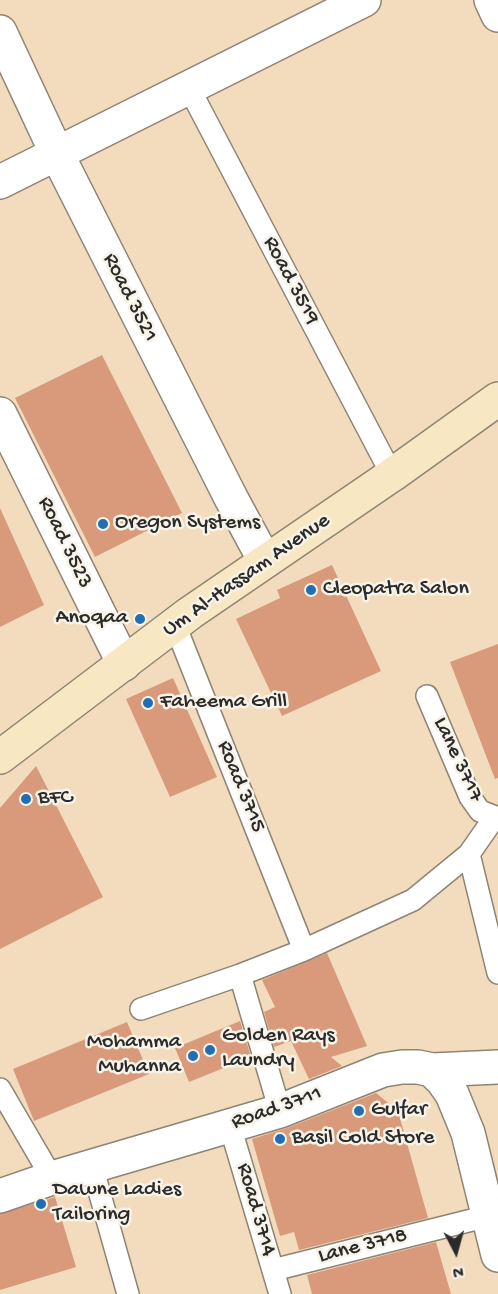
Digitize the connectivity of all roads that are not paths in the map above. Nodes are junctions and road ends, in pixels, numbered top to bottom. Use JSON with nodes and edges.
{"nodes":[{"id":1,"x":364,"y":0,"type":"edge"},
{"id":2,"x":491,"y":0,"type":"edge"},
{"id":3,"x":498,"y":15,"type":"edge"},
{"id":4,"x":0,"y":32,"type":"edge"},
{"id":5,"x":189,"y":88,"type":"junction"},
{"id":6,"x":57,"y":154,"type":"junction"},
{"id":7,"x":0,"y":182,"type":"edge"},
{"id":8,"x":498,"y":399,"type":"edge"},
{"id":9,"x":1,"y":420,"type":"edge"},
{"id":10,"x":392,"y":475,"type":"junction"},
{"id":11,"x":265,"y":561,"type":"junction"},
{"id":12,"x":175,"y":625,"type":"junction"},
{"id":13,"x":123,"y":664,"type":"junction"},
{"id":14,"x":428,"y":696,"type":"dead end"},
{"id":15,"x":0,"y":757,"type":"edge"},
{"id":16,"x":496,"y":818,"type":"edge"},
{"id":17,"x":469,"y":854,"type":"junction"},
{"id":18,"x":304,"y":950,"type":"junction"},
{"id":19,"x":498,"y":973,"type":"edge"},
{"id":20,"x":240,"y":975,"type":"junction"},
{"id":21,"x":141,"y":1009,"type":"dead end"},
{"id":22,"x":498,"y":1066,"type":"edge"},
{"id":23,"x":432,"y":1070,"type":"junction"},
{"id":24,"x":0,"y":1089,"type":"edge"},
{"id":25,"x":280,"y":1111,"type":"junction"},
{"id":26,"x":231,"y":1126,"type":"junction"},
{"id":27,"x":92,"y":1166,"type":"junction"},
{"id":28,"x":52,"y":1178,"type":"junction"},
{"id":29,"x":0,"y":1196,"type":"edge"},
{"id":30,"x":495,"y":1239,"type":"edge"},
{"id":31,"x":273,"y":1270,"type":"junction"},
{"id":32,"x":128,"y":1294,"type":"edge"},
{"id":33,"x":280,"y":1294,"type":"edge"}],
"edges":[{"from":1,"to":5,"type":"street"},
{"from":2,"to":3,"type":"street"},
{"from":4,"to":6,"type":"street","name":"Road 3521"},
{"from":5,"to":6,"type":"street"},
{"from":5,"to":10,"type":"lane","name":"Road 3519"},
{"from":6,"to":7,"type":"street"},
{"from":6,"to":11,"type":"street","name":"Road 3521"},
{"from":8,"to":10,"type":"street","name":"Um Al-Hassam Avenue"},
{"from":9,"to":13,"type":"street","name":"Road 3523"},
{"from":10,"to":11,"type":"street","name":"Um Al-Hassam Avenue"},
{"from":11,"to":12,"type":"street","name":"Um Al-Hassam Avenue"},
{"from":12,"to":13,"type":"street","name":"Um Al-Hassam Avenue"},
{"from":12,"to":18,"type":"lane","name":"Road 3715"},
{"from":13,"to":15,"type":"street","name":"Um Al-Hassam Avenue"},
{"from":14,"to":16,"type":"lane","name":"Lane 3717"},
{"from":16,"to":17,"type":"lane"},
{"from":17,"to":18,"type":"lane"},
{"from":17,"to":19,"type":"lane"},
{"from":18,"to":20,"type":"lane"},
{"from":20,"to":21,"type":"lane"},
{"from":20,"to":25,"type":"lane"},
{"from":22,"to":23,"type":"street"},
{"from":23,"to":25,"type":"street","name":"Road 3711"},
{"from":23,"to":30,"type":"street"},
{"from":24,"to":28,"type":"lane"},
{"from":25,"to":26,"type":"street","name":"Road 3711"},
{"from":26,"to":27,"type":"street","name":"Road 3711"},
{"from":26,"to":31,"type":"lane","name":"Road 3714"},
{"from":27,"to":28,"type":"street","name":"Road 3711"},
{"from":27,"to":32,"type":"lane"},
{"from":28,"to":29,"type":"street","name":"Road 3711"},
{"from":30,"to":31,"type":"lane","name":"Lane 3718"},
{"from":31,"to":33,"type":"lane","name":"Road 3714"}]}
